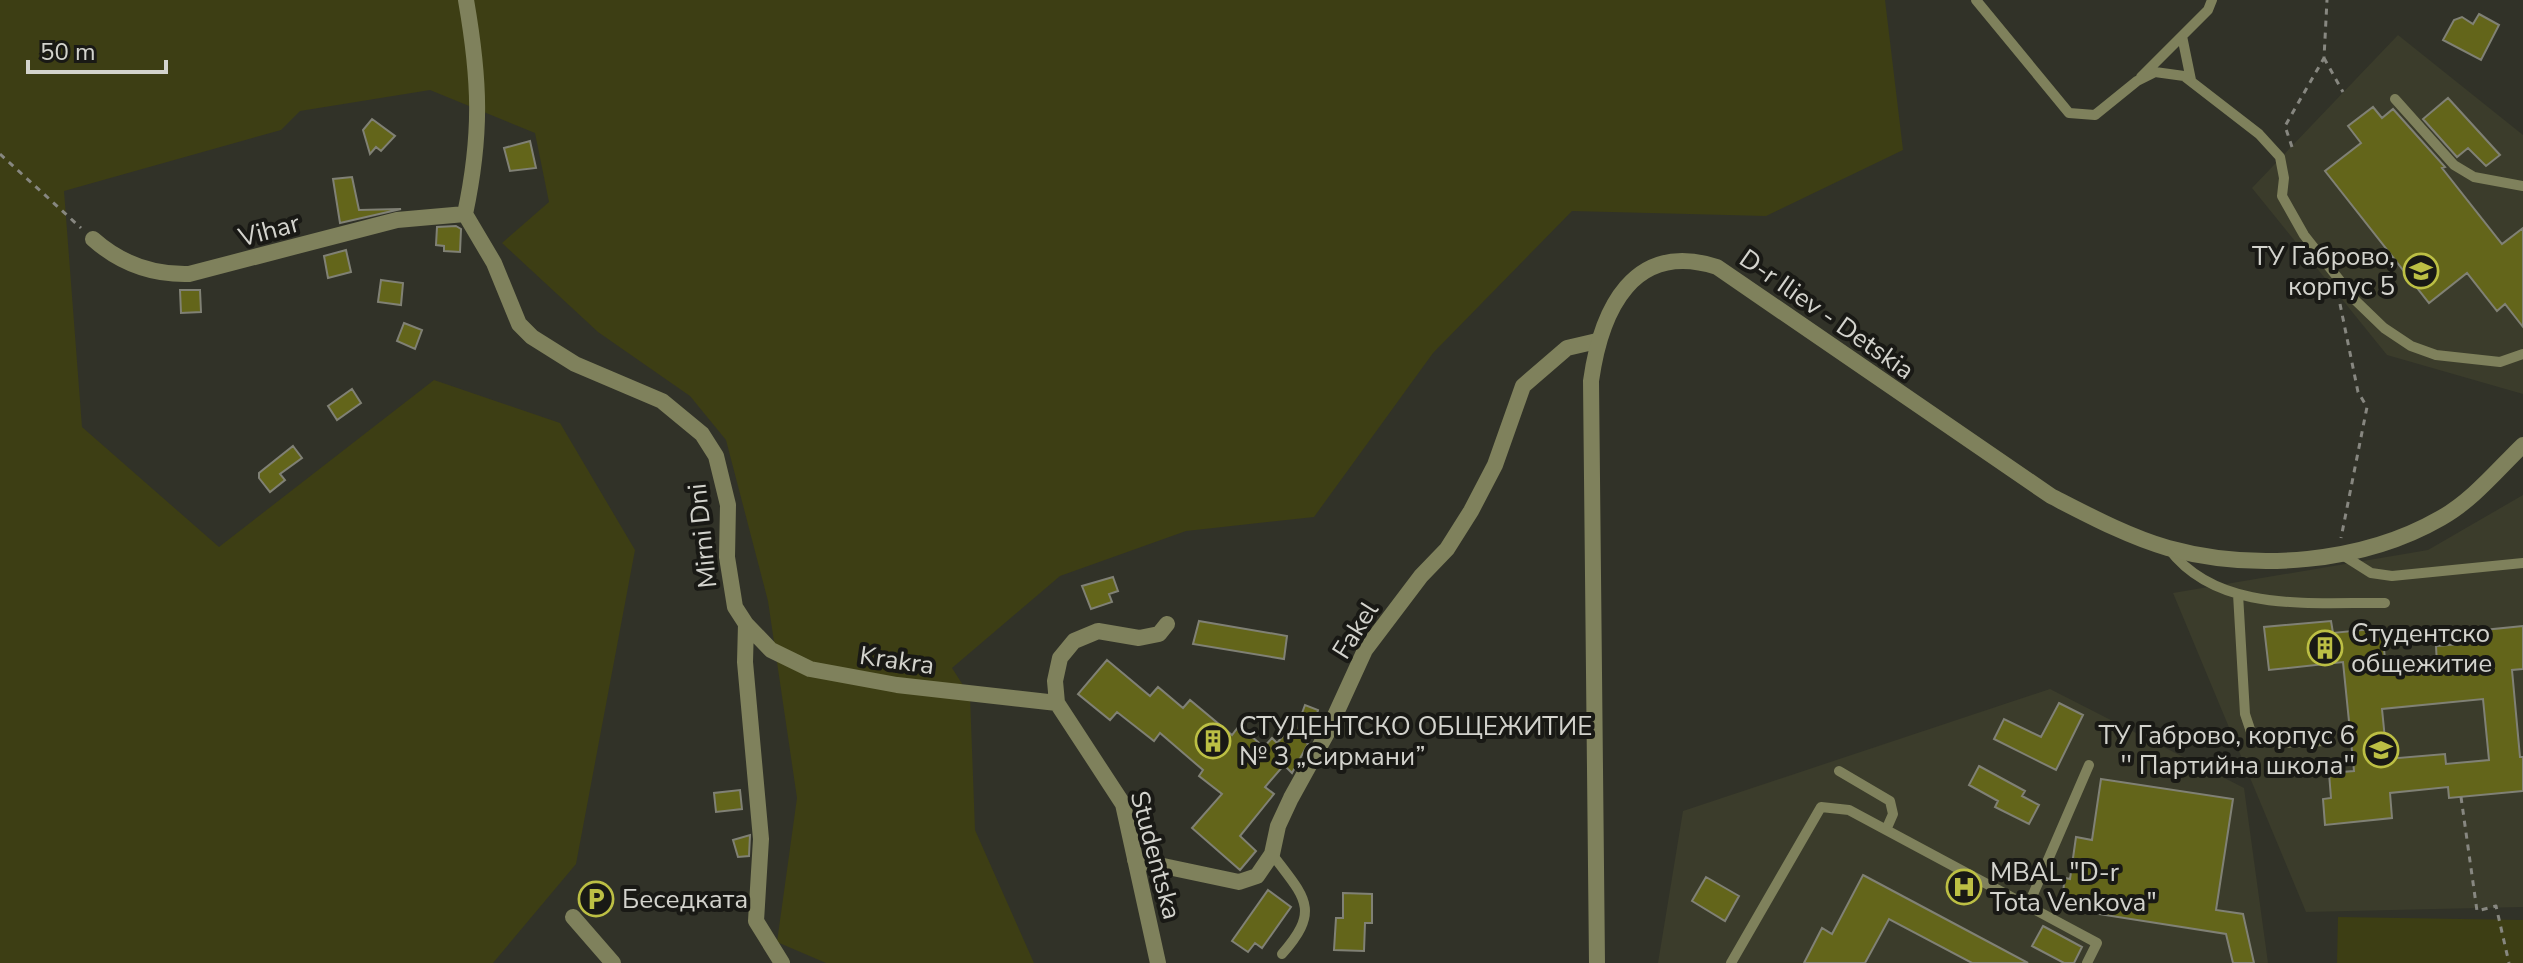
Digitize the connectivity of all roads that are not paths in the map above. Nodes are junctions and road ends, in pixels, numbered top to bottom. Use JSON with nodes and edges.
{"nodes":[{"id":1,"x":466,"y":0,"type":"edge"},
{"id":2,"x":1976,"y":0,"type":"edge"},
{"id":3,"x":2212,"y":0,"type":"edge"},
{"id":4,"x":2182,"y":36,"type":"junction"},
{"id":5,"x":2191,"y":80,"type":"junction"},
{"id":6,"x":2137,"y":81,"type":"junction"},
{"id":7,"x":2395,"y":99,"type":"dead end"},
{"id":8,"x":2523,"y":186,"type":"edge"},
{"id":9,"x":465,"y":214,"type":"junction"},
{"id":10,"x":93,"y":239,"type":"road end"},
{"id":11,"x":1597,"y":341,"type":"junction"},
{"id":12,"x":2523,"y":354,"type":"edge"},
{"id":13,"x":2523,"y":445,"type":"edge"},
{"id":14,"x":2167,"y":548,"type":"junction"},
{"id":15,"x":2340,"y":554,"type":"junction"},
{"id":16,"x":2523,"y":563,"type":"edge"},
{"id":17,"x":2238,"y":594,"type":"junction"},
{"id":18,"x":2385,"y":603,"type":"dead end"},
{"id":19,"x":746,"y":624,"type":"junction"},
{"id":20,"x":1167,"y":624,"type":"dead end"},
{"id":21,"x":1057,"y":703,"type":"junction"},
{"id":22,"x":2326,"y":741,"type":"dead end"},
{"id":23,"x":2089,"y":765,"type":"dead end"},
{"id":24,"x":1839,"y":771,"type":"dead end"},
{"id":25,"x":1886,"y":830,"type":"junction"},
{"id":26,"x":1272,"y":854,"type":"junction"},
{"id":27,"x":1135,"y":860,"type":"junction"},
{"id":28,"x":2028,"y":906,"type":"junction"},
{"id":29,"x":573,"y":917,"type":"dead end"},
{"id":30,"x":1282,"y":954,"type":"dead end"},
{"id":31,"x":613,"y":963,"type":"edge"},
{"id":32,"x":782,"y":963,"type":"edge"},
{"id":33,"x":1158,"y":963,"type":"edge"},
{"id":34,"x":1597,"y":963,"type":"edge"},
{"id":35,"x":1732,"y":963,"type":"edge"},
{"id":36,"x":2087,"y":963,"type":"edge"}],
"edges":[{"from":1,"to":9,"type":"street"},
{"from":2,"to":6,"type":"lane"},
{"from":3,"to":4,"type":"lane"},
{"from":4,"to":5,"type":"lane"},
{"from":4,"to":6,"type":"lane"},
{"from":5,"to":6,"type":"lane"},
{"from":5,"to":12,"type":"lane"},
{"from":7,"to":8,"type":"lane"},
{"from":9,"to":10,"type":"street","name":"Vihar"},
{"from":9,"to":19,"type":"street","name":"Mirni Dni"},
{"from":11,"to":14,"type":"street","name":"D-r Iliev - Detskia"},
{"from":11,"to":26,"type":"street","name":"Fakel"},
{"from":11,"to":34,"type":"street","name":"D-r Iliev - Detskia"},
{"from":13,"to":15,"type":"street","name":"D-r Iliev - Detskia"},
{"from":14,"to":15,"type":"street","name":"D-r Iliev - Detskia"},
{"from":14,"to":17,"type":"lane"},
{"from":15,"to":16,"type":"lane"},
{"from":17,"to":18,"type":"lane"},
{"from":17,"to":22,"type":"lane"},
{"from":19,"to":21,"type":"street","name":"Krakra"},
{"from":19,"to":32,"type":"street","name":"Mirni Dni"},
{"from":20,"to":21,"type":"street"},
{"from":21,"to":27,"type":"street","name":"Studentska"},
{"from":23,"to":28,"type":"lane"},
{"from":24,"to":25,"type":"lane"},
{"from":25,"to":28,"type":"lane"},
{"from":25,"to":35,"type":"lane"},
{"from":26,"to":27,"type":"street"},
{"from":26,"to":30,"type":"lane"},
{"from":27,"to":33,"type":"street","name":"Studentska"},
{"from":28,"to":36,"type":"lane"},
{"from":29,"to":31,"type":"street"}]}
